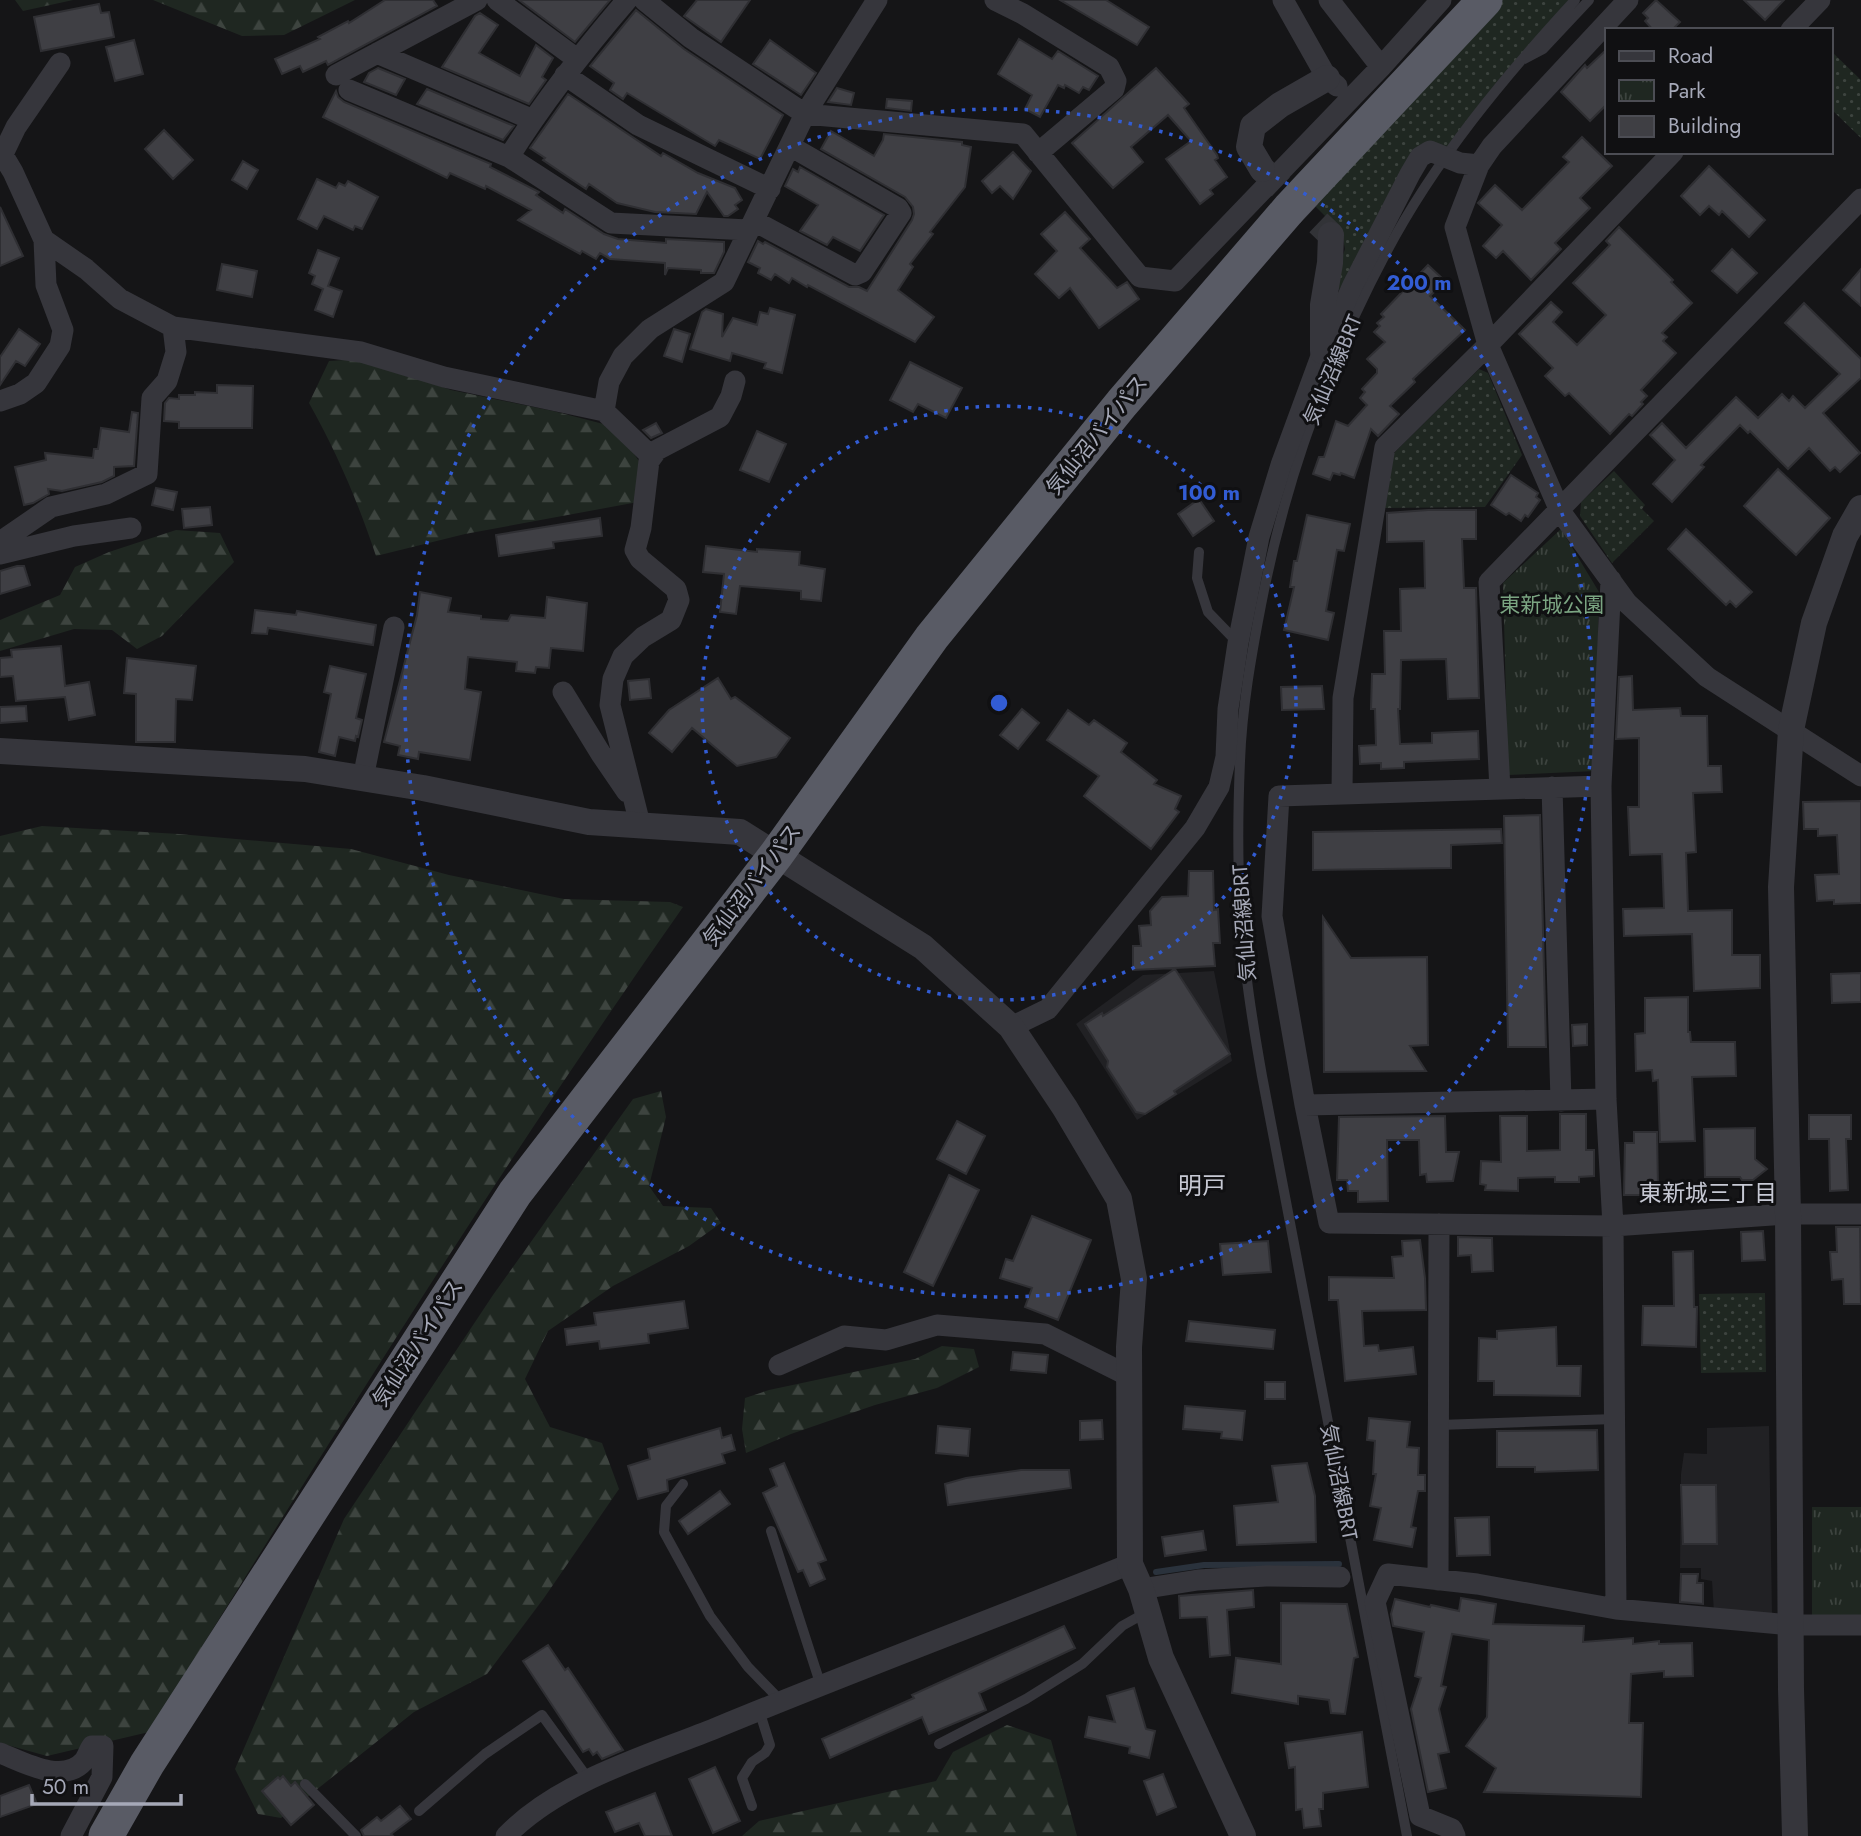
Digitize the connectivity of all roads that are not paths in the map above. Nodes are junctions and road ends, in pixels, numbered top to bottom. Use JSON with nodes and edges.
{"nodes":[{"id":1,"x":477,"y":0,"type":"edge"},
{"id":2,"x":497,"y":0,"type":"edge"},
{"id":3,"x":627,"y":0,"type":"edge"},
{"id":4,"x":644,"y":0,"type":"edge"},
{"id":5,"x":877,"y":0,"type":"edge"},
{"id":6,"x":995,"y":0,"type":"edge"},
{"id":7,"x":1283,"y":0,"type":"edge"},
{"id":8,"x":1329,"y":0,"type":"edge"},
{"id":9,"x":1441,"y":0,"type":"edge"},
{"id":10,"x":1485,"y":0,"type":"edge"},
{"id":11,"x":1575,"y":0,"type":"edge"},
{"id":12,"x":1589,"y":0,"type":"edge"},
{"id":13,"x":1628,"y":0,"type":"edge"},
{"id":14,"x":1820,"y":0,"type":"edge"},
{"id":15,"x":670,"y":8,"type":"edge"},
{"id":16,"x":1793,"y":28,"type":"edge"},
{"id":17,"x":377,"y":53,"type":"junction"},
{"id":18,"x":1518,"y":62,"type":"junction"},
{"id":19,"x":60,"y":63,"type":"dead end"},
{"id":20,"x":571,"y":67,"type":"junction"},
{"id":21,"x":1381,"y":67,"type":"junction"},
{"id":22,"x":1327,"y":78,"type":"junction"},
{"id":23,"x":1350,"y":97,"type":"junction"},
{"id":24,"x":805,"y":114,"type":"junction"},
{"id":25,"x":533,"y":120,"type":"junction"},
{"id":26,"x":790,"y":146,"type":"junction"},
{"id":27,"x":1,"y":152,"type":"edge"},
{"id":28,"x":1038,"y":153,"type":"junction"},
{"id":29,"x":1671,"y":154,"type":"edge"},
{"id":30,"x":1447,"y":156,"type":"junction"},
{"id":31,"x":509,"y":157,"type":"junction"},
{"id":32,"x":1479,"y":165,"type":"junction"},
{"id":33,"x":1262,"y":169,"type":"tunnel mouth"},
{"id":34,"x":770,"y":189,"type":"junction"},
{"id":35,"x":1861,"y":199,"type":"edge"},
{"id":36,"x":751,"y":226,"type":"junction"},
{"id":37,"x":1331,"y":234,"type":"dead end"},
{"id":38,"x":44,"y":240,"type":"junction"},
{"id":39,"x":173,"y":327,"type":"junction"},
{"id":40,"x":1488,"y":345,"type":"junction"},
{"id":41,"x":1323,"y":351,"type":"junction"},
{"id":42,"x":735,"y":380,"type":"dead end"},
{"id":43,"x":0,"y":401,"type":"edge"},
{"id":44,"x":604,"y":411,"type":"junction"},
{"id":45,"x":652,"y":457,"type":"junction"},
{"id":46,"x":1861,"y":508,"type":"edge"},
{"id":47,"x":1560,"y":511,"type":"junction"},
{"id":48,"x":131,"y":528,"type":"dead end"},
{"id":49,"x":0,"y":542,"type":"edge"},
{"id":50,"x":1199,"y":552,"type":"dead end"},
{"id":51,"x":0,"y":554,"type":"edge"},
{"id":52,"x":1611,"y":580,"type":"junction"},
{"id":53,"x":394,"y":627,"type":"dead end"},
{"id":54,"x":1238,"y":643,"type":"junction"},
{"id":55,"x":563,"y":692,"type":"dead end"},
{"id":56,"x":1791,"y":730,"type":"junction"},
{"id":57,"x":0,"y":751,"type":"edge"},
{"id":58,"x":1861,"y":776,"type":"edge"},
{"id":59,"x":363,"y":778,"type":"junction"},
{"id":60,"x":1601,"y":786,"type":"junction"},
{"id":61,"x":1552,"y":787,"type":"junction"},
{"id":62,"x":1500,"y":789,"type":"junction"},
{"id":63,"x":1342,"y":794,"type":"junction"},
{"id":64,"x":637,"y":813,"type":"junction"},
{"id":65,"x":776,"y":855,"type":"junction"},
{"id":66,"x":1011,"y":1027,"type":"junction"},
{"id":67,"x":1606,"y":1098,"type":"junction"},
{"id":68,"x":1561,"y":1101,"type":"junction"},
{"id":69,"x":1305,"y":1105,"type":"junction"},
{"id":70,"x":1788,"y":1214,"type":"junction"},
{"id":71,"x":1861,"y":1214,"type":"edge"},
{"id":72,"x":1439,"y":1224,"type":"junction"},
{"id":73,"x":1613,"y":1226,"type":"junction"},
{"id":74,"x":779,"y":1365,"type":"dead end"},
{"id":75,"x":1129,"y":1376,"type":"junction"},
{"id":76,"x":1615,"y":1419,"type":"junction"},
{"id":77,"x":1439,"y":1425,"type":"junction"},
{"id":78,"x":683,"y":1484,"type":"dead end"},
{"id":79,"x":771,"y":1531,"type":"dead end"},
{"id":80,"x":1130,"y":1564,"type":"junction"},
{"id":81,"x":1340,"y":1577,"type":"dead end"},
{"id":82,"x":1438,"y":1580,"type":"junction"},
{"id":83,"x":1144,"y":1600,"type":"junction"},
{"id":84,"x":1616,"y":1609,"type":"junction"},
{"id":85,"x":1791,"y":1625,"type":"junction"},
{"id":86,"x":1861,"y":1625,"type":"edge"},
{"id":87,"x":821,"y":1686,"type":"junction"},
{"id":88,"x":781,"y":1701,"type":"junction"},
{"id":89,"x":759,"y":1710,"type":"junction"},
{"id":90,"x":939,"y":1744,"type":"dead end"},
{"id":91,"x":0,"y":1753,"type":"edge"},
{"id":92,"x":589,"y":1780,"type":"junction"},
{"id":93,"x":305,"y":1784,"type":"dead end"},
{"id":94,"x":752,"y":1805,"type":"dead end"},
{"id":95,"x":419,"y":1811,"type":"dead end"},
{"id":96,"x":71,"y":1836,"type":"edge"},
{"id":97,"x":106,"y":1836,"type":"edge"},
{"id":98,"x":356,"y":1836,"type":"edge"},
{"id":99,"x":506,"y":1836,"type":"edge"},
{"id":100,"x":1243,"y":1836,"type":"edge"},
{"id":101,"x":1407,"y":1836,"type":"edge"},
{"id":102,"x":1455,"y":1836,"type":"edge"},
{"id":103,"x":1795,"y":1836,"type":"edge"}],
"edges":[{"from":1,"to":17,"type":"street"},
{"from":2,"to":20,"type":"street"},
{"from":3,"to":20,"type":"street"},
{"from":4,"to":15,"type":"street"},
{"from":5,"to":24,"type":"street"},
{"from":6,"to":28,"type":"street"},
{"from":7,"to":22,"type":"street"},
{"from":8,"to":21,"type":"street"},
{"from":9,"to":21,"type":"street"},
{"from":10,"to":65,"type":"highway","name":"気仙沼バイパス"},
{"from":11,"to":18,"type":"lane","name":"気仙沼線BRT"},
{"from":12,"to":18,"type":"lane","name":"気仙沼線BRT"},
{"from":13,"to":32,"type":"street"},
{"from":14,"to":16,"type":"street"},
{"from":15,"to":24,"type":"street"},
{"from":17,"to":25,"type":"street"},
{"from":17,"to":31,"type":"street"},
{"from":18,"to":30,"type":"lane","name":"気仙沼線BRT"},
{"from":19,"to":27,"type":"street"},
{"from":20,"to":25,"type":"street"},
{"from":20,"to":34,"type":"street"},
{"from":21,"to":23,"type":"street"},
{"from":22,"to":23,"type":"street"},
{"from":22,"to":33,"type":"street"},
{"from":23,"to":28,"type":"street"},
{"from":24,"to":26,"type":"street"},
{"from":24,"to":28,"type":"street"},
{"from":25,"to":31,"type":"street"},
{"from":26,"to":34,"type":"street"},
{"from":26,"to":36,"type":"street"},
{"from":27,"to":38,"type":"street"},
{"from":29,"to":40,"type":"street"},
{"from":30,"to":32,"type":"street"},
{"from":30,"to":41,"type":"street"},
{"from":30,"to":101,"type":"lane","name":"気仙沼線BRT"},
{"from":31,"to":36,"type":"street"},
{"from":32,"to":40,"type":"street"},
{"from":34,"to":36,"type":"street"},
{"from":35,"to":47,"type":"street"},
{"from":36,"to":44,"type":"street"},
{"from":37,"to":41,"type":"street"},
{"from":38,"to":39,"type":"street"},
{"from":38,"to":43,"type":"street"},
{"from":39,"to":44,"type":"street"},
{"from":39,"to":49,"type":"street"},
{"from":40,"to":47,"type":"street"},
{"from":40,"to":63,"type":"street"},
{"from":41,"to":54,"type":"street"},
{"from":42,"to":45,"type":"street"},
{"from":44,"to":45,"type":"street"},
{"from":45,"to":64,"type":"street"},
{"from":46,"to":56,"type":"street"},
{"from":47,"to":52,"type":"street"},
{"from":47,"to":62,"type":"street"},
{"from":48,"to":51,"type":"street"},
{"from":50,"to":54,"type":"lane"},
{"from":52,"to":56,"type":"street"},
{"from":52,"to":60,"type":"street"},
{"from":53,"to":59,"type":"street"},
{"from":54,"to":66,"type":"street"},
{"from":55,"to":64,"type":"street"},
{"from":56,"to":58,"type":"street"},
{"from":56,"to":70,"type":"street"},
{"from":57,"to":59,"type":"street"},
{"from":59,"to":64,"type":"street"},
{"from":60,"to":61,"type":"street"},
{"from":60,"to":67,"type":"street"},
{"from":61,"to":62,"type":"street"},
{"from":61,"to":68,"type":"street"},
{"from":62,"to":63,"type":"street"},
{"from":63,"to":69,"type":"street"},
{"from":64,"to":65,"type":"street"},
{"from":65,"to":66,"type":"street"},
{"from":65,"to":97,"type":"highway","name":"気仙沼バイパス"},
{"from":66,"to":75,"type":"street"},
{"from":67,"to":68,"type":"street"},
{"from":67,"to":73,"type":"street"},
{"from":68,"to":69,"type":"street"},
{"from":69,"to":72,"type":"street"},
{"from":70,"to":71,"type":"street"},
{"from":70,"to":73,"type":"street"},
{"from":70,"to":85,"type":"street"},
{"from":72,"to":73,"type":"street"},
{"from":72,"to":77,"type":"street"},
{"from":73,"to":76,"type":"street"},
{"from":74,"to":75,"type":"street"},
{"from":75,"to":80,"type":"street"},
{"from":76,"to":77,"type":"lane"},
{"from":76,"to":84,"type":"street"},
{"from":77,"to":82,"type":"street"},
{"from":78,"to":88,"type":"lane"},
{"from":79,"to":87,"type":"lane"},
{"from":80,"to":83,"type":"street"},
{"from":80,"to":87,"type":"street"},
{"from":81,"to":83,"type":"street"},
{"from":82,"to":84,"type":"street"},
{"from":82,"to":102,"type":"street"},
{"from":83,"to":90,"type":"lane"},
{"from":83,"to":100,"type":"street"},
{"from":84,"to":85,"type":"street"},
{"from":85,"to":86,"type":"street"},
{"from":85,"to":103,"type":"street"},
{"from":87,"to":88,"type":"street"},
{"from":88,"to":89,"type":"street"},
{"from":89,"to":92,"type":"street"},
{"from":89,"to":94,"type":"lane"},
{"from":91,"to":96,"type":"street"},
{"from":92,"to":95,"type":"lane"},
{"from":92,"to":99,"type":"street"},
{"from":93,"to":98,"type":"lane"}]}
